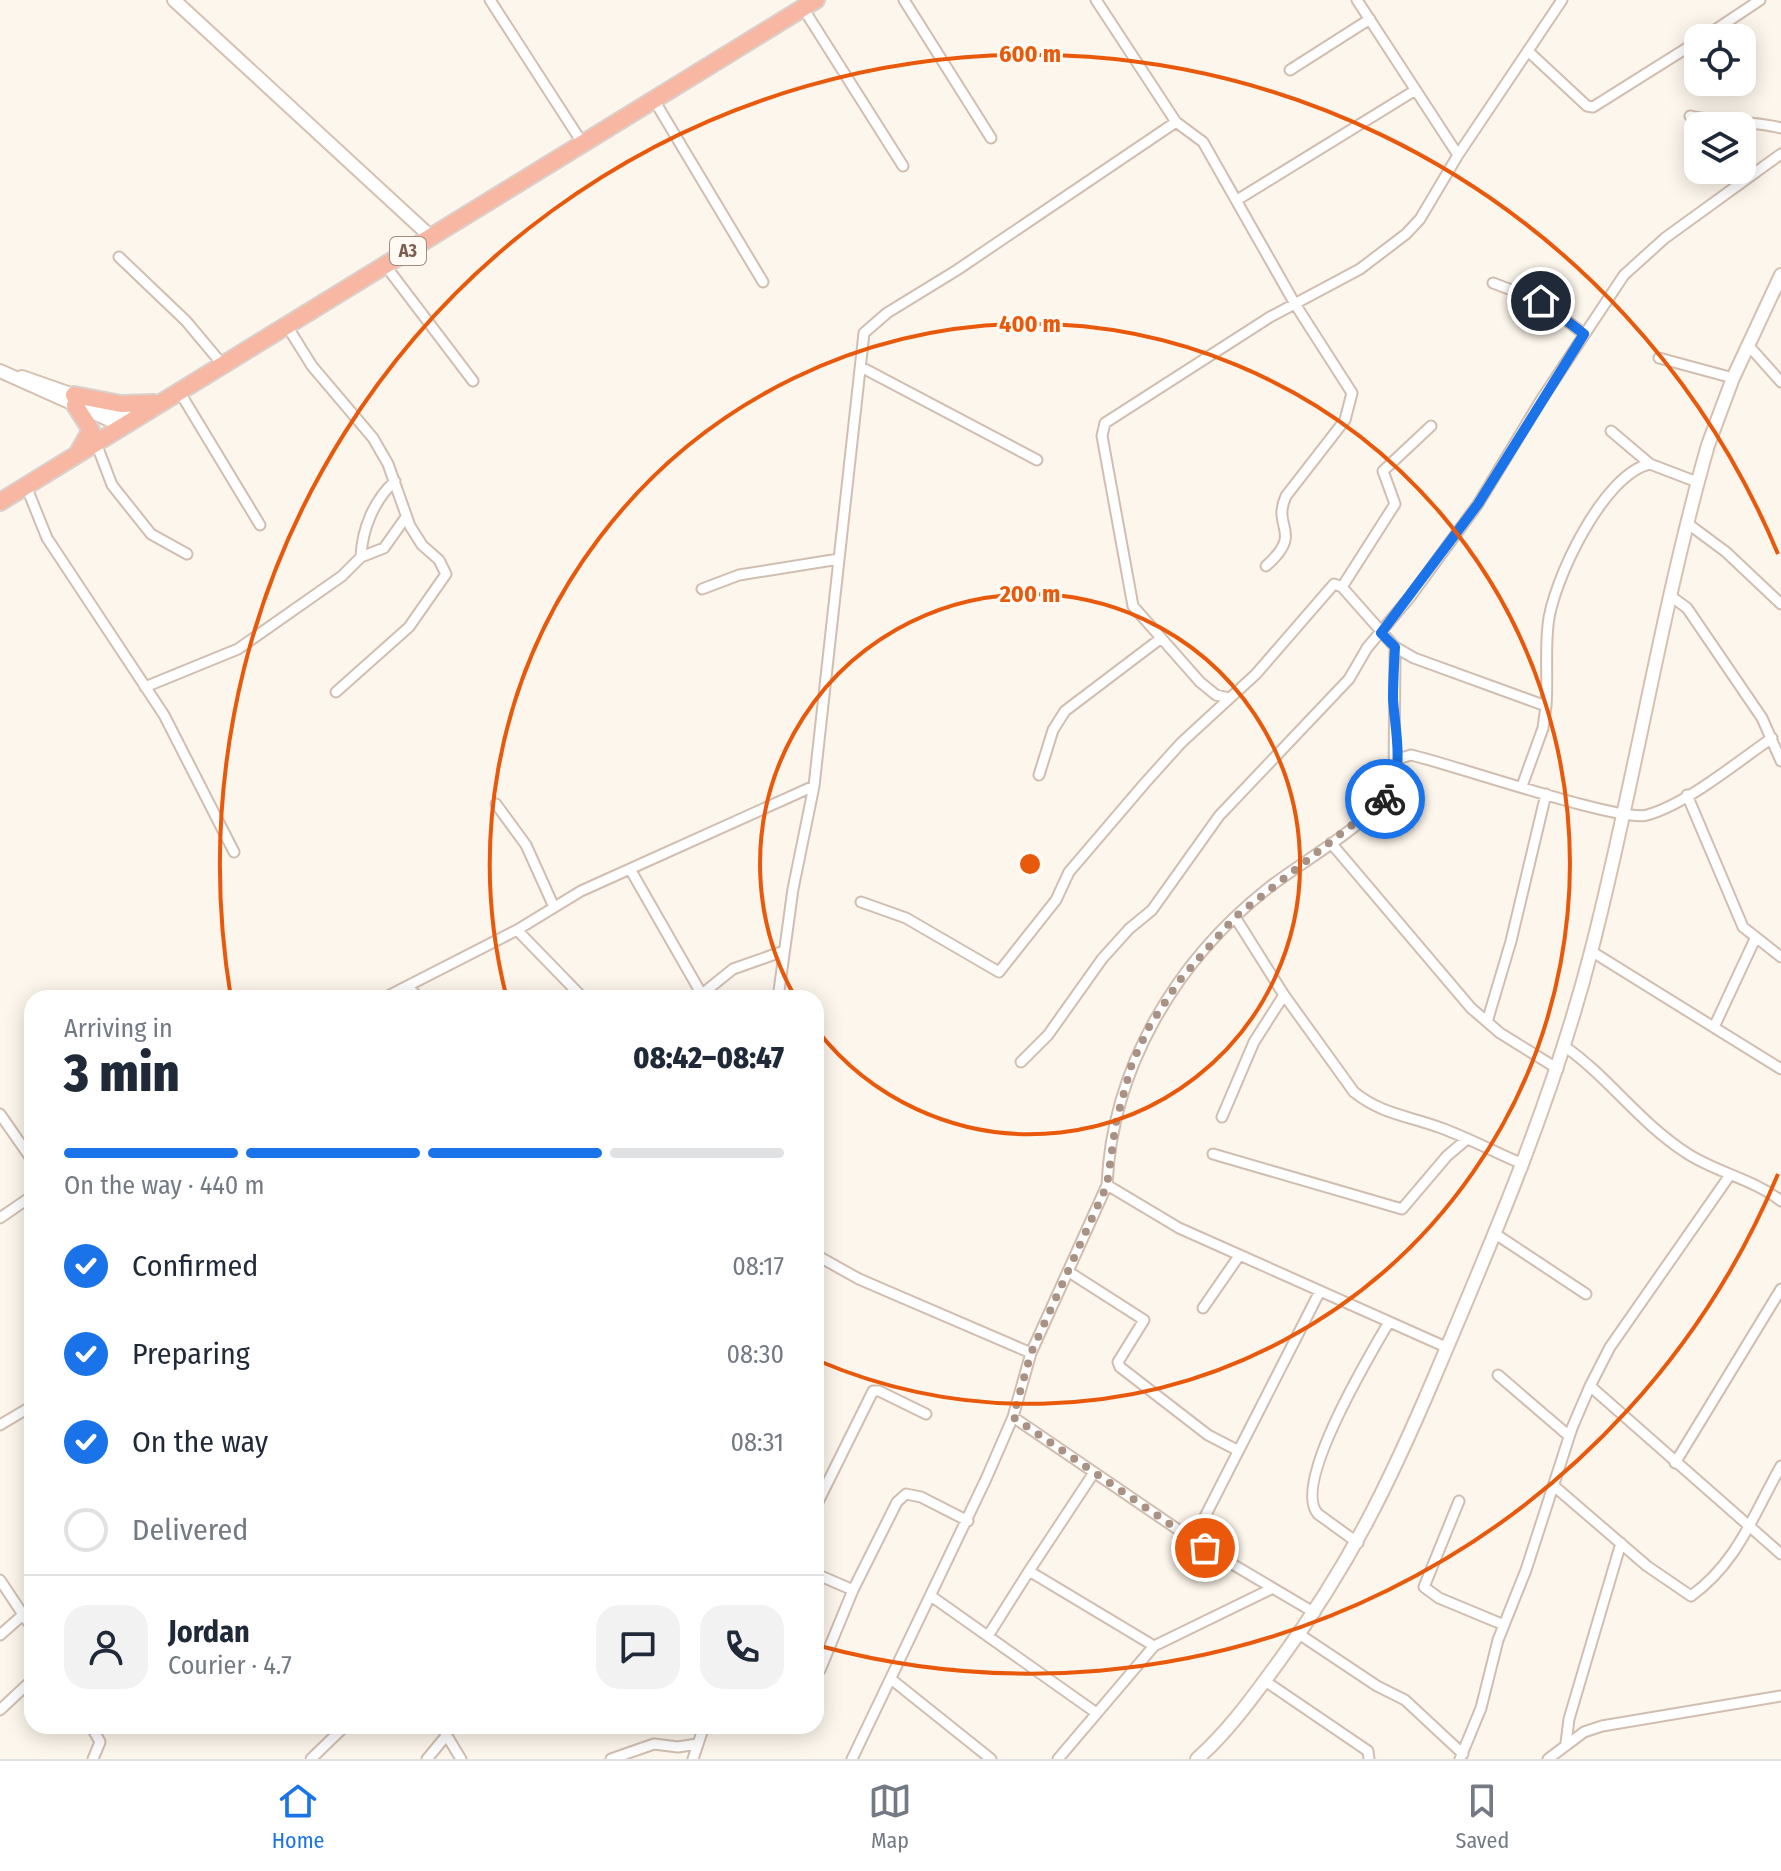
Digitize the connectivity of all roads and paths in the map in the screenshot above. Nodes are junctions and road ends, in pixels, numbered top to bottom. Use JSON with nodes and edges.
{"nodes":[{"id":1,"x":174,"y":0,"type":"edge"},
{"id":2,"x":490,"y":0,"type":"edge"},
{"id":3,"x":904,"y":0,"type":"edge"},
{"id":4,"x":1096,"y":0,"type":"edge"},
{"id":5,"x":1357,"y":0,"type":"edge"},
{"id":6,"x":1562,"y":0,"type":"edge"},
{"id":7,"x":1760,"y":0,"type":"edge"},
{"id":8,"x":810,"y":4,"type":"edge"},
{"id":9,"x":1370,"y":19,"type":"junction"},
{"id":10,"x":1724,"y":24,"type":"edge"},
{"id":11,"x":1684,"y":50,"type":"edge"},
{"id":12,"x":1529,"y":52,"type":"junction"},
{"id":13,"x":1290,"y":70,"type":"dead end"},
{"id":14,"x":1414,"y":91,"type":"junction"},
{"id":15,"x":654,"y":100,"type":"junction"},
{"id":16,"x":1756,"y":121,"type":"edge"},
{"id":17,"x":1176,"y":122,"type":"junction"},
{"id":18,"x":1781,"y":128,"type":"edge"},
{"id":19,"x":991,"y":138,"type":"dead end"},
{"id":20,"x":583,"y":144,"type":"junction"},
{"id":21,"x":1781,"y":154,"type":"edge"},
{"id":22,"x":1458,"y":155,"type":"junction"},
{"id":23,"x":903,"y":166,"type":"dead end"},
{"id":24,"x":1237,"y":200,"type":"junction"},
{"id":25,"x":431,"y":237,"type":"junction"},
{"id":26,"x":119,"y":257,"type":"dead end"},
{"id":27,"x":385,"y":265,"type":"junction"},
{"id":28,"x":1781,"y":275,"type":"edge"},
{"id":29,"x":763,"y":282,"type":"dead end"},
{"id":30,"x":1493,"y":283,"type":"dead end"},
{"id":31,"x":1295,"y":304,"type":"junction"},
{"id":32,"x":287,"y":326,"type":"junction"},
{"id":33,"x":1584,"y":334,"type":"junction"},
{"id":34,"x":1748,"y":345,"type":"junction"},
{"id":35,"x":1659,"y":358,"type":"dead end"},
{"id":36,"x":222,"y":364,"type":"junction"},
{"id":37,"x":861,"y":367,"type":"junction"},
{"id":38,"x":5,"y":374,"type":"edge"},
{"id":39,"x":1733,"y":378,"type":"junction"},
{"id":40,"x":473,"y":381,"type":"dead end"},
{"id":41,"x":1781,"y":382,"type":"edge"},
{"id":42,"x":179,"y":391,"type":"junction"},
{"id":43,"x":75,"y":400,"type":"junction"},
{"id":44,"x":163,"y":401,"type":"junction"},
{"id":45,"x":128,"y":422,"type":"junction"},
{"id":46,"x":1431,"y":426,"type":"dead end"},
{"id":47,"x":1611,"y":431,"type":"dead end"},
{"id":48,"x":96,"y":443,"type":"junction"},
{"id":49,"x":75,"y":457,"type":"junction"},
{"id":50,"x":1037,"y":460,"type":"dead end"},
{"id":51,"x":1650,"y":464,"type":"junction"},
{"id":52,"x":395,"y":481,"type":"junction"},
{"id":53,"x":1697,"y":482,"type":"junction"},
{"id":54,"x":26,"y":486,"type":"junction"},
{"id":55,"x":0,"y":502,"type":"edge"},
{"id":56,"x":406,"y":517,"type":"junction"},
{"id":57,"x":1687,"y":523,"type":"junction"},
{"id":58,"x":260,"y":525,"type":"dead end"},
{"id":59,"x":187,"y":554,"type":"dead end"},
{"id":60,"x":361,"y":557,"type":"junction"},
{"id":61,"x":839,"y":559,"type":"junction"},
{"id":62,"x":1266,"y":566,"type":"dead end"},
{"id":63,"x":1342,"y":587,"type":"junction"},
{"id":64,"x":702,"y":589,"type":"dead end"},
{"id":65,"x":1672,"y":597,"type":"junction"},
{"id":66,"x":1780,"y":601,"type":"edge"},
{"id":67,"x":1381,"y":633,"type":"junction"},
{"id":68,"x":1160,"y":639,"type":"junction"},
{"id":69,"x":1395,"y":647,"type":"junction"},
{"id":70,"x":145,"y":687,"type":"junction"},
{"id":71,"x":336,"y":692,"type":"dead end"},
{"id":72,"x":1229,"y":698,"type":"junction"},
{"id":73,"x":1546,"y":706,"type":"junction"},
{"id":74,"x":1397,"y":735,"type":"junction"},
{"id":75,"x":1772,"y":738,"type":"junction"},
{"id":76,"x":1411,"y":755,"type":"junction"},
{"id":77,"x":1397,"y":759,"type":"junction"},
{"id":78,"x":1781,"y":761,"type":"edge"},
{"id":79,"x":1039,"y":775,"type":"dead end"},
{"id":80,"x":814,"y":786,"type":"junction"},
{"id":81,"x":1522,"y":786,"type":"junction"},
{"id":82,"x":1546,"y":794,"type":"junction"},
{"id":83,"x":1687,"y":795,"type":"junction"},
{"id":84,"x":496,"y":804,"type":"dead end"},
{"id":85,"x":1625,"y":814,"type":"junction"},
{"id":86,"x":1331,"y":843,"type":"junction"},
{"id":87,"x":234,"y":852,"type":"dead end"},
{"id":88,"x":630,"y":869,"type":"junction"},
{"id":89,"x":861,"y":902,"type":"dead end"},
{"id":90,"x":554,"y":907,"type":"junction"},
{"id":91,"x":1235,"y":917,"type":"junction"},
{"id":92,"x":517,"y":930,"type":"junction"},
{"id":93,"x":1755,"y":939,"type":"junction"},
{"id":94,"x":784,"y":951,"type":"junction"},
{"id":95,"x":1591,"y":951,"type":"junction"},
{"id":96,"x":1781,"y":957,"type":"edge"},
{"id":97,"x":407,"y":987,"type":"junction"},
{"id":98,"x":401,"y":990,"type":"edge"},
{"id":99,"x":411,"y":990,"type":"edge"},
{"id":100,"x":575,"y":990,"type":"edge"},
{"id":101,"x":696,"y":990,"type":"edge"},
{"id":102,"x":706,"y":990,"type":"edge"},
{"id":103,"x":779,"y":990,"type":"edge"},
{"id":104,"x":1284,"y":995,"type":"junction"},
{"id":105,"x":1487,"y":1022,"type":"junction"},
{"id":106,"x":1714,"y":1027,"type":"junction"},
{"id":107,"x":1564,"y":1046,"type":"junction"},
{"id":108,"x":1021,"y":1062,"type":"dead end"},
{"id":109,"x":1558,"y":1069,"type":"junction"},
{"id":110,"x":1781,"y":1069,"type":"edge"},
{"id":111,"x":0,"y":1114,"type":"edge"},
{"id":112,"x":1222,"y":1117,"type":"dead end"},
{"id":113,"x":1467,"y":1139,"type":"junction"},
{"id":114,"x":24,"y":1148,"type":"edge"},
{"id":115,"x":1213,"y":1154,"type":"dead end"},
{"id":116,"x":1523,"y":1164,"type":"junction"},
{"id":117,"x":1730,"y":1175,"type":"junction"},
{"id":118,"x":1107,"y":1185,"type":"junction"},
{"id":119,"x":1781,"y":1201,"type":"edge"},
{"id":120,"x":24,"y":1202,"type":"edge"},
{"id":121,"x":0,"y":1218,"type":"edge"},
{"id":122,"x":1497,"y":1235,"type":"junction"},
{"id":123,"x":1239,"y":1256,"type":"junction"},
{"id":124,"x":824,"y":1259,"type":"edge"},
{"id":125,"x":1069,"y":1272,"type":"junction"},
{"id":126,"x":1781,"y":1289,"type":"edge"},
{"id":127,"x":1320,"y":1291,"type":"junction"},
{"id":128,"x":1586,"y":1294,"type":"dead end"},
{"id":129,"x":1203,"y":1308,"type":"dead end"},
{"id":130,"x":1389,"y":1322,"type":"junction"},
{"id":131,"x":1448,"y":1348,"type":"junction"},
{"id":132,"x":1031,"y":1353,"type":"junction"},
{"id":133,"x":1498,"y":1375,"type":"dead end"},
{"id":134,"x":1590,"y":1386,"type":"junction"},
{"id":135,"x":24,"y":1411,"type":"edge"},
{"id":136,"x":926,"y":1414,"type":"dead end"},
{"id":137,"x":1013,"y":1417,"type":"junction"},
{"id":138,"x":0,"y":1425,"type":"edge"},
{"id":139,"x":1569,"y":1436,"type":"junction"},
{"id":140,"x":1237,"y":1450,"type":"junction"},
{"id":141,"x":1675,"y":1463,"type":"junction"},
{"id":142,"x":1781,"y":1466,"type":"edge"},
{"id":143,"x":1093,"y":1474,"type":"junction"},
{"id":144,"x":1554,"y":1486,"type":"junction"},
{"id":145,"x":824,"y":1490,"type":"edge"},
{"id":146,"x":1459,"y":1501,"type":"dead end"},
{"id":147,"x":968,"y":1521,"type":"junction"},
{"id":148,"x":1748,"y":1524,"type":"junction"},
{"id":149,"x":1193,"y":1540,"type":"junction"},
{"id":150,"x":1358,"y":1543,"type":"junction"},
{"id":151,"x":1621,"y":1543,"type":"junction"},
{"id":152,"x":1631,"y":1553,"type":"junction"},
{"id":153,"x":1781,"y":1554,"type":"edge"},
{"id":154,"x":1619,"y":1555,"type":"junction"},
{"id":155,"x":1029,"y":1571,"type":"junction"},
{"id":156,"x":824,"y":1577,"type":"edge"},
{"id":157,"x":0,"y":1580,"type":"edge"},
{"id":158,"x":1271,"y":1589,"type":"junction"},
{"id":159,"x":853,"y":1590,"type":"junction"},
{"id":160,"x":931,"y":1596,"type":"junction"},
{"id":161,"x":1315,"y":1613,"type":"junction"},
{"id":162,"x":24,"y":1614,"type":"joint"},
{"id":163,"x":1504,"y":1625,"type":"junction"},
{"id":164,"x":1299,"y":1634,"type":"junction"},
{"id":165,"x":0,"y":1635,"type":"edge"},
{"id":166,"x":988,"y":1636,"type":"junction"},
{"id":167,"x":1154,"y":1646,"type":"junction"},
{"id":168,"x":824,"y":1660,"type":"edge"},
{"id":169,"x":891,"y":1679,"type":"junction"},
{"id":170,"x":1265,"y":1681,"type":"junction"},
{"id":171,"x":24,"y":1688,"type":"edge"},
{"id":172,"x":1781,"y":1696,"type":"edge"},
{"id":173,"x":0,"y":1710,"type":"edge"},
{"id":174,"x":1095,"y":1712,"type":"junction"},
{"id":175,"x":96,"y":1734,"type":"edge"},
{"id":176,"x":337,"y":1734,"type":"edge"},
{"id":177,"x":441,"y":1734,"type":"edge"},
{"id":178,"x":445,"y":1734,"type":"edge"},
{"id":179,"x":1566,"y":1743,"type":"junction"},
{"id":180,"x":979,"y":1749,"type":"junction"},
{"id":181,"x":695,"y":1752,"type":"edge"},
{"id":182,"x":1207,"y":1756,"type":"edge"},
{"id":183,"x":1462,"y":1756,"type":"edge"},
{"id":184,"x":93,"y":1759,"type":"edge"},
{"id":185,"x":311,"y":1759,"type":"edge"},
{"id":186,"x":427,"y":1759,"type":"edge"},
{"id":187,"x":461,"y":1759,"type":"edge"},
{"id":188,"x":611,"y":1759,"type":"edge"},
{"id":189,"x":852,"y":1759,"type":"edge"},
{"id":190,"x":973,"y":1759,"type":"edge"},
{"id":191,"x":991,"y":1759,"type":"edge"},
{"id":192,"x":1058,"y":1759,"type":"edge"},
{"id":193,"x":1369,"y":1759,"type":"edge"},
{"id":194,"x":1548,"y":1759,"type":"edge"}],
"edges":[{"from":1,"to":25,"type":"street"},
{"from":2,"to":20,"type":"street"},
{"from":3,"to":19,"type":"street"},
{"from":4,"to":17,"type":"street"},
{"from":5,"to":9,"type":"street"},
{"from":6,"to":12,"type":"street"},
{"from":7,"to":10,"type":"street"},
{"from":8,"to":15,"type":"highway","number":"A3"},
{"from":8,"to":23,"type":"street"},
{"from":9,"to":13,"type":"street"},
{"from":9,"to":14,"type":"street"},
{"from":11,"to":12,"type":"street"},
{"from":12,"to":22,"type":"street"},
{"from":14,"to":22,"type":"street"},
{"from":14,"to":24,"type":"street"},
{"from":15,"to":20,"type":"highway","number":"A3"},
{"from":15,"to":29,"type":"street"},
{"from":16,"to":18,"type":"street"},
{"from":17,"to":24,"type":"street"},
{"from":17,"to":37,"type":"street"},
{"from":20,"to":25,"type":"highway","number":"A3"},
{"from":21,"to":33,"type":"street"},
{"from":22,"to":31,"type":"street"},
{"from":24,"to":31,"type":"street"},
{"from":25,"to":27,"type":"highway","number":"A3"},
{"from":26,"to":36,"type":"street"},
{"from":27,"to":32,"type":"highway","number":"A3"},
{"from":27,"to":40,"type":"street"},
{"from":28,"to":34,"type":"street"},
{"from":30,"to":33,"type":"street"},
{"from":31,"to":62,"type":"street"},
{"from":31,"to":68,"type":"street"},
{"from":32,"to":36,"type":"highway","number":"A3"},
{"from":32,"to":52,"type":"street"},
{"from":33,"to":67,"type":"street"},
{"from":34,"to":39,"type":"street"},
{"from":34,"to":41,"type":"street"},
{"from":35,"to":39,"type":"street"},
{"from":36,"to":42,"type":"highway","number":"A3"},
{"from":37,"to":50,"type":"street"},
{"from":37,"to":61,"type":"street"},
{"from":38,"to":43,"type":"street"},
{"from":39,"to":53,"type":"street"},
{"from":42,"to":44,"type":"highway","number":"A3"},
{"from":42,"to":58,"type":"street"},
{"from":43,"to":44,"type":"highway"},
{"from":43,"to":45,"type":"street"},
{"from":43,"to":49,"type":"highway"},
{"from":44,"to":45,"type":"highway","number":"A3"},
{"from":45,"to":48,"type":"highway","number":"A3"},
{"from":46,"to":63,"type":"street"},
{"from":47,"to":51,"type":"street"},
{"from":48,"to":49,"type":"highway","number":"A3"},
{"from":48,"to":59,"type":"street"},
{"from":49,"to":54,"type":"highway","number":"A3"},
{"from":51,"to":53,"type":"street"},
{"from":51,"to":73,"type":"street"},
{"from":52,"to":56,"type":"street"},
{"from":52,"to":60,"type":"street"},
{"from":53,"to":57,"type":"street"},
{"from":54,"to":55,"type":"highway","number":"A3"},
{"from":54,"to":70,"type":"street"},
{"from":56,"to":60,"type":"street"},
{"from":56,"to":71,"type":"street"},
{"from":57,"to":65,"type":"street"},
{"from":57,"to":66,"type":"street"},
{"from":60,"to":70,"type":"street"},
{"from":61,"to":64,"type":"street"},
{"from":61,"to":80,"type":"street"},
{"from":63,"to":67,"type":"street"},
{"from":63,"to":72,"type":"street"},
{"from":65,"to":75,"type":"street"},
{"from":65,"to":85,"type":"street"},
{"from":67,"to":69,"type":"street"},
{"from":67,"to":108,"type":"street"},
{"from":68,"to":72,"type":"street"},
{"from":68,"to":79,"type":"street"},
{"from":69,"to":73,"type":"street"},
{"from":69,"to":74,"type":"street"},
{"from":70,"to":87,"type":"street"},
{"from":72,"to":89,"type":"street"},
{"from":73,"to":81,"type":"street"},
{"from":74,"to":76,"type":"street"},
{"from":74,"to":77,"type":"street"},
{"from":75,"to":78,"type":"street"},
{"from":75,"to":83,"type":"street"},
{"from":76,"to":77,"type":"street"},
{"from":76,"to":81,"type":"street"},
{"from":77,"to":86,"type":"street"},
{"from":80,"to":88,"type":"street"},
{"from":80,"to":94,"type":"street"},
{"from":81,"to":82,"type":"street"},
{"from":82,"to":85,"type":"street"},
{"from":82,"to":105,"type":"street"},
{"from":83,"to":85,"type":"street"},
{"from":83,"to":93,"type":"street"},
{"from":84,"to":90,"type":"street"},
{"from":85,"to":95,"type":"street"},
{"from":86,"to":91,"type":"street"},
{"from":86,"to":105,"type":"street"},
{"from":88,"to":90,"type":"street"},
{"from":88,"to":101,"type":"street"},
{"from":90,"to":92,"type":"street"},
{"from":91,"to":104,"type":"street"},
{"from":91,"to":118,"type":"street"},
{"from":92,"to":97,"type":"street"},
{"from":92,"to":100,"type":"street"},
{"from":93,"to":96,"type":"street"},
{"from":93,"to":106,"type":"street"},
{"from":94,"to":102,"type":"street"},
{"from":94,"to":103,"type":"street"},
{"from":95,"to":106,"type":"street"},
{"from":95,"to":107,"type":"street"},
{"from":97,"to":98,"type":"street"},
{"from":97,"to":99,"type":"street"},
{"from":104,"to":112,"type":"street"},
{"from":104,"to":113,"type":"street"},
{"from":105,"to":109,"type":"street"},
{"from":106,"to":110,"type":"street"},
{"from":107,"to":109,"type":"street"},
{"from":107,"to":117,"type":"street"},
{"from":109,"to":116,"type":"street"},
{"from":111,"to":114,"type":"street"},
{"from":113,"to":115,"type":"street"},
{"from":113,"to":116,"type":"street"},
{"from":116,"to":122,"type":"street"},
{"from":117,"to":119,"type":"street"},
{"from":117,"to":134,"type":"street"},
{"from":118,"to":123,"type":"street"},
{"from":118,"to":125,"type":"street"},
{"from":120,"to":121,"type":"street"},
{"from":122,"to":128,"type":"street"},
{"from":122,"to":131,"type":"street"},
{"from":123,"to":127,"type":"street"},
{"from":123,"to":129,"type":"street"},
{"from":124,"to":132,"type":"street"},
{"from":125,"to":132,"type":"street"},
{"from":125,"to":140,"type":"street"},
{"from":126,"to":141,"type":"street"},
{"from":127,"to":130,"type":"street"},
{"from":127,"to":140,"type":"street"},
{"from":130,"to":131,"type":"street"},
{"from":130,"to":150,"type":"street"},
{"from":131,"to":150,"type":"street"},
{"from":132,"to":137,"type":"street"},
{"from":133,"to":139,"type":"street"},
{"from":134,"to":139,"type":"street"},
{"from":134,"to":141,"type":"street"},
{"from":135,"to":138,"type":"street"},
{"from":136,"to":145,"type":"street"},
{"from":137,"to":143,"type":"street"},
{"from":137,"to":147,"type":"street"},
{"from":139,"to":144,"type":"street"},
{"from":140,"to":149,"type":"street"},
{"from":141,"to":148,"type":"street"},
{"from":142,"to":148,"type":"street"},
{"from":143,"to":149,"type":"street"},
{"from":143,"to":155,"type":"street"},
{"from":144,"to":151,"type":"street"},
{"from":144,"to":163,"type":"street"},
{"from":146,"to":163,"type":"street"},
{"from":147,"to":159,"type":"street"},
{"from":147,"to":160,"type":"street"},
{"from":148,"to":152,"type":"street"},
{"from":148,"to":153,"type":"street"},
{"from":149,"to":158,"type":"street"},
{"from":150,"to":161,"type":"street"},
{"from":151,"to":152,"type":"street"},
{"from":151,"to":154,"type":"street"},
{"from":152,"to":154,"type":"street"},
{"from":154,"to":179,"type":"street"},
{"from":155,"to":166,"type":"street"},
{"from":155,"to":167,"type":"street"},
{"from":156,"to":159,"type":"street"},
{"from":157,"to":162,"type":"street"},
{"from":158,"to":161,"type":"street"},
{"from":158,"to":167,"type":"street"},
{"from":159,"to":168,"type":"street"},
{"from":160,"to":166,"type":"street"},
{"from":160,"to":169,"type":"street"},
{"from":161,"to":164,"type":"street"},
{"from":162,"to":165,"type":"street"},
{"from":163,"to":183,"type":"street"},
{"from":164,"to":170,"type":"street"},
{"from":164,"to":183,"type":"street"},
{"from":166,"to":174,"type":"street"},
{"from":167,"to":174,"type":"street"},
{"from":169,"to":180,"type":"street"},
{"from":169,"to":189,"type":"street"},
{"from":170,"to":182,"type":"street"},
{"from":170,"to":193,"type":"street"},
{"from":171,"to":173,"type":"street"},
{"from":172,"to":179,"type":"street"},
{"from":174,"to":192,"type":"street"},
{"from":175,"to":184,"type":"street"},
{"from":176,"to":185,"type":"street"},
{"from":177,"to":186,"type":"street"},
{"from":178,"to":187,"type":"street"},
{"from":179,"to":194,"type":"street"},
{"from":180,"to":190,"type":"street"},
{"from":180,"to":191,"type":"street"},
{"from":181,"to":188,"type":"street"}]}
